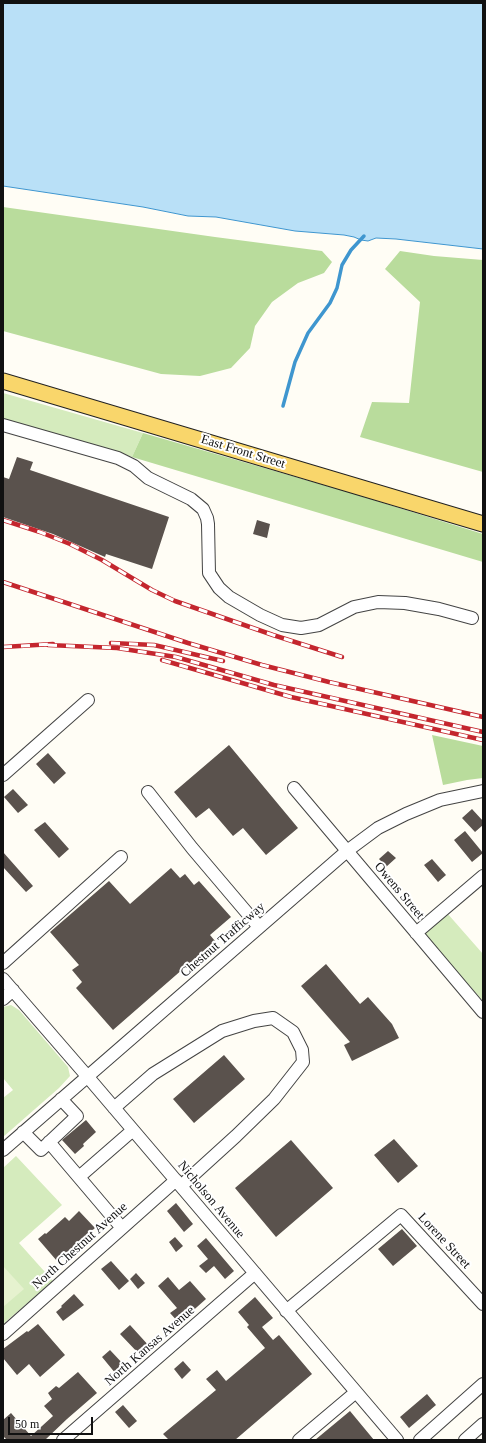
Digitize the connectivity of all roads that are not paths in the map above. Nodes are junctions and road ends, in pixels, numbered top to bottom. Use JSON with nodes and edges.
{"nodes":[{"id":1,"x":3,"y":381,"type":"edge"},
{"id":2,"x":3,"y":425,"type":"edge"},
{"id":3,"x":483,"y":524,"type":"edge"},
{"id":4,"x":472,"y":618,"type":"dead end"},
{"id":5,"x":88,"y":700,"type":"dead end"},
{"id":6,"x":3,"y":775,"type":"edge"},
{"id":7,"x":294,"y":788,"type":"dead end"},
{"id":8,"x":483,"y":790,"type":"edge"},
{"id":9,"x":148,"y":792,"type":"dead end"},
{"id":10,"x":347,"y":851,"type":"junction"},
{"id":11,"x":121,"y":857,"type":"dead end"},
{"id":12,"x":483,"y":876,"type":"edge"},
{"id":13,"x":259,"y":927,"type":"junction"},
{"id":14,"x":416,"y":933,"type":"junction"},
{"id":15,"x":3,"y":963,"type":"edge"},
{"id":16,"x":3,"y":979,"type":"edge"},
{"id":17,"x":13,"y":990,"type":"junction"},
{"id":18,"x":3,"y":999,"type":"edge"},
{"id":19,"x":483,"y":1012,"type":"edge"},
{"id":20,"x":87,"y":1076,"type":"junction"},
{"id":21,"x":61,"y":1099,"type":"junction"},
{"id":22,"x":114,"y":1108,"type":"junction"},
{"id":23,"x":133,"y":1130,"type":"junction"},
{"id":24,"x":23,"y":1132,"type":"junction"},
{"id":25,"x":49,"y":1142,"type":"junction"},
{"id":26,"x":3,"y":1150,"type":"edge"},
{"id":27,"x":79,"y":1177,"type":"junction"},
{"id":28,"x":178,"y":1183,"type":"junction"},
{"id":29,"x":122,"y":1228,"type":"junction"},
{"id":30,"x":255,"y":1274,"type":"junction"},
{"id":31,"x":483,"y":1304,"type":"edge"},
{"id":32,"x":286,"y":1311,"type":"junction"},
{"id":33,"x":3,"y":1334,"type":"edge"},
{"id":34,"x":483,"y":1384,"type":"edge"},
{"id":35,"x":356,"y":1392,"type":"junction"},
{"id":36,"x":483,"y":1424,"type":"edge"},
{"id":37,"x":63,"y":1440,"type":"edge"},
{"id":38,"x":299,"y":1440,"type":"edge"},
{"id":39,"x":397,"y":1440,"type":"edge"},
{"id":40,"x":420,"y":1440,"type":"edge"},
{"id":41,"x":465,"y":1440,"type":"edge"}],
"edges":[{"from":1,"to":3,"type":"main road","name":"East Front Street"},
{"from":2,"to":4,"type":"street"},
{"from":5,"to":6,"type":"street"},
{"from":7,"to":10,"type":"street","name":"Owens Street"},
{"from":8,"to":10,"type":"street","name":"Chestnut Trafficway"},
{"from":9,"to":13,"type":"street"},
{"from":10,"to":13,"type":"street","name":"Chestnut Trafficway"},
{"from":10,"to":14,"type":"street","name":"Owens Street"},
{"from":11,"to":15,"type":"street"},
{"from":12,"to":14,"type":"street"},
{"from":13,"to":20,"type":"street","name":"Chestnut Trafficway"},
{"from":14,"to":19,"type":"street","name":"Owens Street"},
{"from":16,"to":17,"type":"street","name":"Nicholson Avenue"},
{"from":17,"to":18,"type":"street"},
{"from":17,"to":20,"type":"street","name":"Nicholson Avenue"},
{"from":20,"to":21,"type":"street","name":"Chestnut Trafficway"},
{"from":20,"to":22,"type":"street","name":"Nicholson Avenue"},
{"from":21,"to":24,"type":"street","name":"Chestnut Trafficway"},
{"from":21,"to":25,"type":"street"},
{"from":22,"to":23,"type":"street","name":"Nicholson Avenue"},
{"from":22,"to":28,"type":"street","name":"North Chestnut Avenue"},
{"from":23,"to":27,"type":"street"},
{"from":23,"to":28,"type":"street","name":"Nicholson Avenue"},
{"from":24,"to":25,"type":"street"},
{"from":24,"to":26,"type":"street","name":"Chestnut Trafficway"},
{"from":25,"to":27,"type":"street"},
{"from":27,"to":29,"type":"street"},
{"from":28,"to":29,"type":"street","name":"North Chestnut Avenue"},
{"from":28,"to":30,"type":"street","name":"Nicholson Avenue"},
{"from":29,"to":33,"type":"street","name":"North Chestnut Avenue"},
{"from":30,"to":32,"type":"street","name":"Nicholson Avenue"},
{"from":30,"to":37,"type":"street","name":"North Kansas Avenue"},
{"from":31,"to":32,"type":"street","name":"Lorene Street"},
{"from":32,"to":35,"type":"street","name":"Nicholson Avenue"},
{"from":34,"to":40,"type":"street"},
{"from":35,"to":38,"type":"street"},
{"from":35,"to":39,"type":"street","name":"Nicholson Avenue"},
{"from":36,"to":41,"type":"street"}]}
